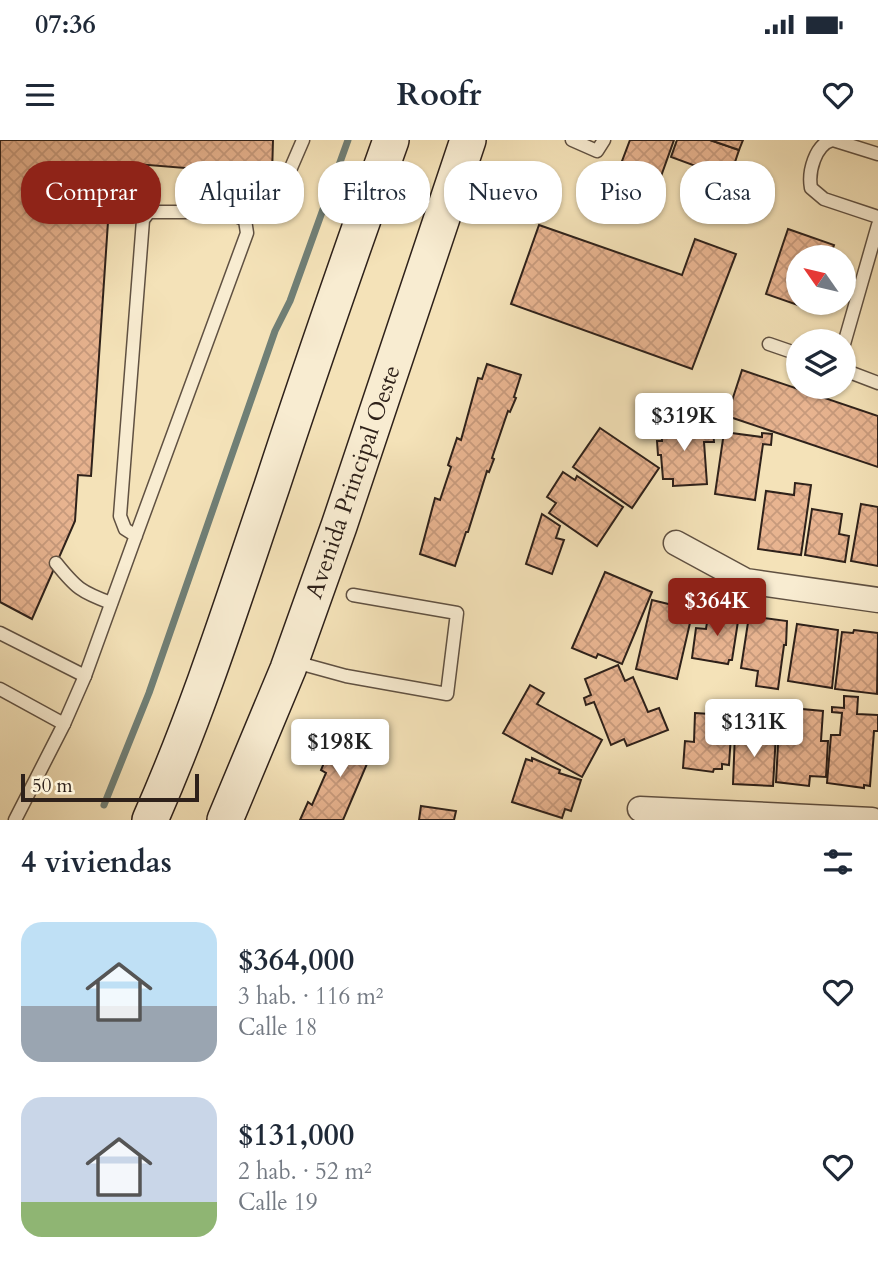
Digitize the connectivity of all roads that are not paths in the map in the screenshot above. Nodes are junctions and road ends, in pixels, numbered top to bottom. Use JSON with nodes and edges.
{"nodes":[{"id":1,"x":303,"y":140,"type":"edge"},
{"id":2,"x":391,"y":140,"type":"edge"},
{"id":3,"x":468,"y":140,"type":"edge"},
{"id":4,"x":572,"y":140,"type":"edge"},
{"id":5,"x":604,"y":140,"type":"edge"},
{"id":6,"x":832,"y":140,"type":"edge"},
{"id":7,"x":878,"y":154,"type":"edge"},
{"id":8,"x":294,"y":161,"type":"edge"},
{"id":9,"x":175,"y":212,"type":"edge"},
{"id":10,"x":878,"y":217,"type":"edge"},
{"id":11,"x":246,"y":224,"type":"edge"},
{"id":12,"x":878,"y":226,"type":"edge"},
{"id":13,"x":848,"y":329,"type":"edge"},
{"id":14,"x":769,"y":344,"type":"dead end"},
{"id":15,"x":786,"y":350,"type":"edge"},
{"id":16,"x":856,"y":375,"type":"edge"},
{"id":17,"x":878,"y":383,"type":"edge"},
{"id":18,"x":136,"y":536,"type":"junction"},
{"id":19,"x":676,"y":543,"type":"dead end"},
{"id":20,"x":56,"y":563,"type":"dead end"},
{"id":21,"x":354,"y":595,"type":"dead end"},
{"id":22,"x":878,"y":600,"type":"edge"},
{"id":23,"x":111,"y":603,"type":"junction"},
{"id":24,"x":0,"y":633,"type":"edge"},
{"id":25,"x":291,"y":661,"type":"junction"},
{"id":26,"x":85,"y":676,"type":"junction"},
{"id":27,"x":0,"y":689,"type":"edge"},
{"id":28,"x":64,"y":724,"type":"junction"},
{"id":29,"x":640,"y":809,"type":"dead end"},
{"id":30,"x":147,"y":816,"type":"edge"},
{"id":31,"x":15,"y":820,"type":"edge"},
{"id":32,"x":225,"y":820,"type":"edge"},
{"id":33,"x":872,"y":820,"type":"edge"}],
"edges":[{"from":1,"to":8,"type":"lane"},
{"from":2,"to":30,"type":"main road"},
{"from":3,"to":25,"type":"main road","name":"Avenida Principal Oeste"},
{"from":4,"to":5,"type":"lane"},
{"from":6,"to":7,"type":"lane"},
{"from":6,"to":10,"type":"lane"},
{"from":9,"to":18,"type":"lane"},
{"from":11,"to":18,"type":"lane"},
{"from":12,"to":13,"type":"lane"},
{"from":14,"to":15,"type":"lane"},
{"from":16,"to":17,"type":"lane"},
{"from":18,"to":23,"type":"lane"},
{"from":19,"to":22,"type":"street"},
{"from":20,"to":23,"type":"lane"},
{"from":21,"to":25,"type":"lane"},
{"from":23,"to":26,"type":"lane"},
{"from":24,"to":26,"type":"lane"},
{"from":25,"to":32,"type":"main road","name":"Avenida Principal Oeste"},
{"from":26,"to":28,"type":"lane"},
{"from":27,"to":28,"type":"lane"},
{"from":28,"to":31,"type":"lane"},
{"from":29,"to":33,"type":"street"}]}
